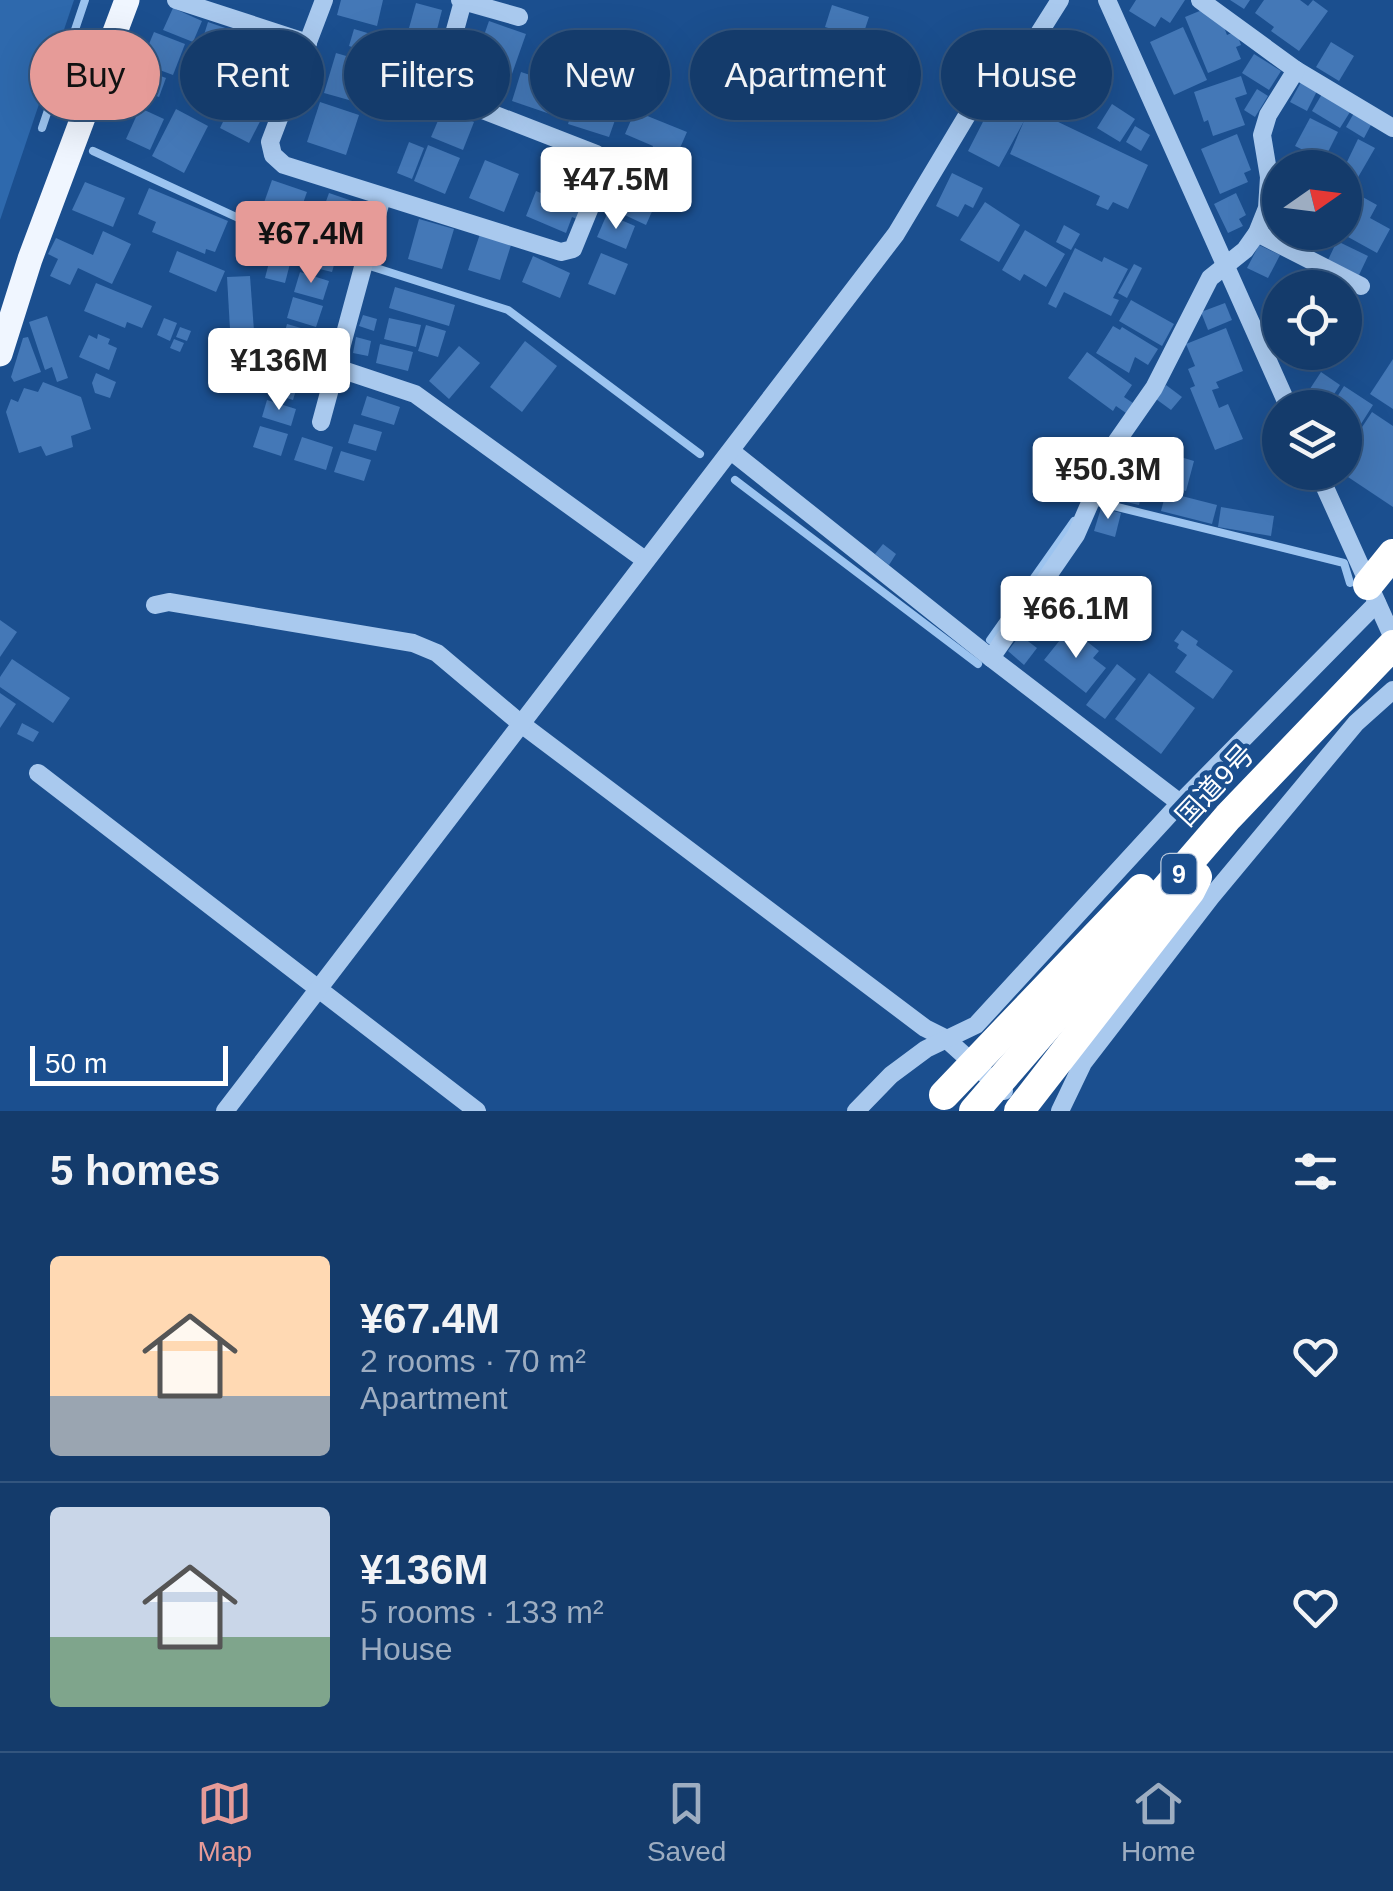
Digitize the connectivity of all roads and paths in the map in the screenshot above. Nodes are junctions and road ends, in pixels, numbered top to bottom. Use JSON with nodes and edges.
{"nodes":[{"id":1,"x":126,"y":0,"type":"edge"},
{"id":2,"x":176,"y":0,"type":"edge"},
{"id":3,"x":324,"y":0,"type":"edge"},
{"id":4,"x":462,"y":0,"type":"edge"},
{"id":5,"x":1060,"y":0,"type":"edge"},
{"id":6,"x":1106,"y":0,"type":"edge"},
{"id":7,"x":1200,"y":0,"type":"edge"},
{"id":8,"x":519,"y":18,"type":"dead end"},
{"id":9,"x":270,"y":30,"type":"edge"},
{"id":10,"x":313,"y":30,"type":"edge"},
{"id":11,"x":1296,"y":70,"type":"junction"},
{"id":12,"x":278,"y":120,"type":"edge"},
{"id":13,"x":1393,"y":128,"type":"edge"},
{"id":14,"x":382,"y":196,"type":"junction"},
{"id":15,"x":1256,"y":233,"type":"junction"},
{"id":16,"x":1226,"y":264,"type":"junction"},
{"id":17,"x":1330,"y":270,"type":"edge"},
{"id":18,"x":6,"y":315,"type":"edge"},
{"id":19,"x":0,"y":354,"type":"edge"},
{"id":20,"x":337,"y":368,"type":"junction"},
{"id":21,"x":1281,"y":390,"type":"edge"},
{"id":22,"x":321,"y":422,"type":"dead end"},
{"id":23,"x":731,"y":450,"type":"junction"},
{"id":24,"x":1326,"y":490,"type":"edge"},
{"id":25,"x":1393,"y":554,"type":"edge"},
{"id":26,"x":644,"y":560,"type":"junction"},
{"id":27,"x":1372,"y":594,"type":"junction"},
{"id":28,"x":155,"y":605,"type":"dead end"},
{"id":29,"x":1393,"y":642,"type":"edge"},
{"id":30,"x":991,"y":658,"type":"junction"},
{"id":31,"x":1393,"y":690,"type":"edge"},
{"id":32,"x":520,"y":723,"type":"junction"},
{"id":33,"x":38,"y":772,"type":"dead end"},
{"id":34,"x":1180,"y":803,"type":"junction"},
{"id":35,"x":1228,"y":817,"type":"junction"},
{"id":36,"x":318,"y":990,"type":"junction"},
{"id":37,"x":945,"y":1038,"type":"junction"},
{"id":38,"x":937,"y":1103,"type":"edge"},
{"id":39,"x":225,"y":1111,"type":"edge"},
{"id":40,"x":477,"y":1111,"type":"edge"},
{"id":41,"x":856,"y":1111,"type":"edge"},
{"id":42,"x":974,"y":1111,"type":"edge"},
{"id":43,"x":1022,"y":1111,"type":"edge"},
{"id":44,"x":1060,"y":1111,"type":"edge"}],
"edges":[{"from":1,"to":18,"type":"main road"},
{"from":2,"to":9,"type":"street"},
{"from":3,"to":10,"type":"street"},
{"from":4,"to":8,"type":"street"},
{"from":4,"to":14,"type":"street"},
{"from":5,"to":23,"type":"street"},
{"from":6,"to":16,"type":"street"},
{"from":7,"to":11,"type":"street"},
{"from":11,"to":13,"type":"street"},
{"from":11,"to":15,"type":"street"},
{"from":12,"to":14,"type":"street"},
{"from":14,"to":20,"type":"street"},
{"from":15,"to":16,"type":"street"},
{"from":15,"to":17,"type":"street"},
{"from":16,"to":21,"type":"street"},
{"from":16,"to":30,"type":"street"},
{"from":18,"to":19,"type":"main road"},
{"from":20,"to":22,"type":"street"},
{"from":20,"to":26,"type":"street"},
{"from":23,"to":26,"type":"street"},
{"from":23,"to":30,"type":"street"},
{"from":24,"to":27,"type":"street"},
{"from":25,"to":27,"type":"highway"},
{"from":26,"to":32,"type":"street"},
{"from":27,"to":29,"type":"street"},
{"from":27,"to":34,"type":"street"},
{"from":28,"to":32,"type":"street"},
{"from":29,"to":35,"type":"highway","name":"国道9号","number":"9","bridge":true},
{"from":30,"to":34,"type":"street"},
{"from":31,"to":44,"type":"street"},
{"from":32,"to":36,"type":"street"},
{"from":32,"to":37,"type":"street"},
{"from":33,"to":36,"type":"street"},
{"from":34,"to":37,"type":"street"},
{"from":35,"to":38,"type":"highway","bridge":true},
{"from":35,"to":42,"type":"highway","name":"国道9号","number":"9","bridge":true},
{"from":35,"to":43,"type":"highway","bridge":true},
{"from":36,"to":39,"type":"street"},
{"from":36,"to":40,"type":"street"},
{"from":37,"to":41,"type":"street"},
{"from":37,"to":43,"type":"street"}]}
